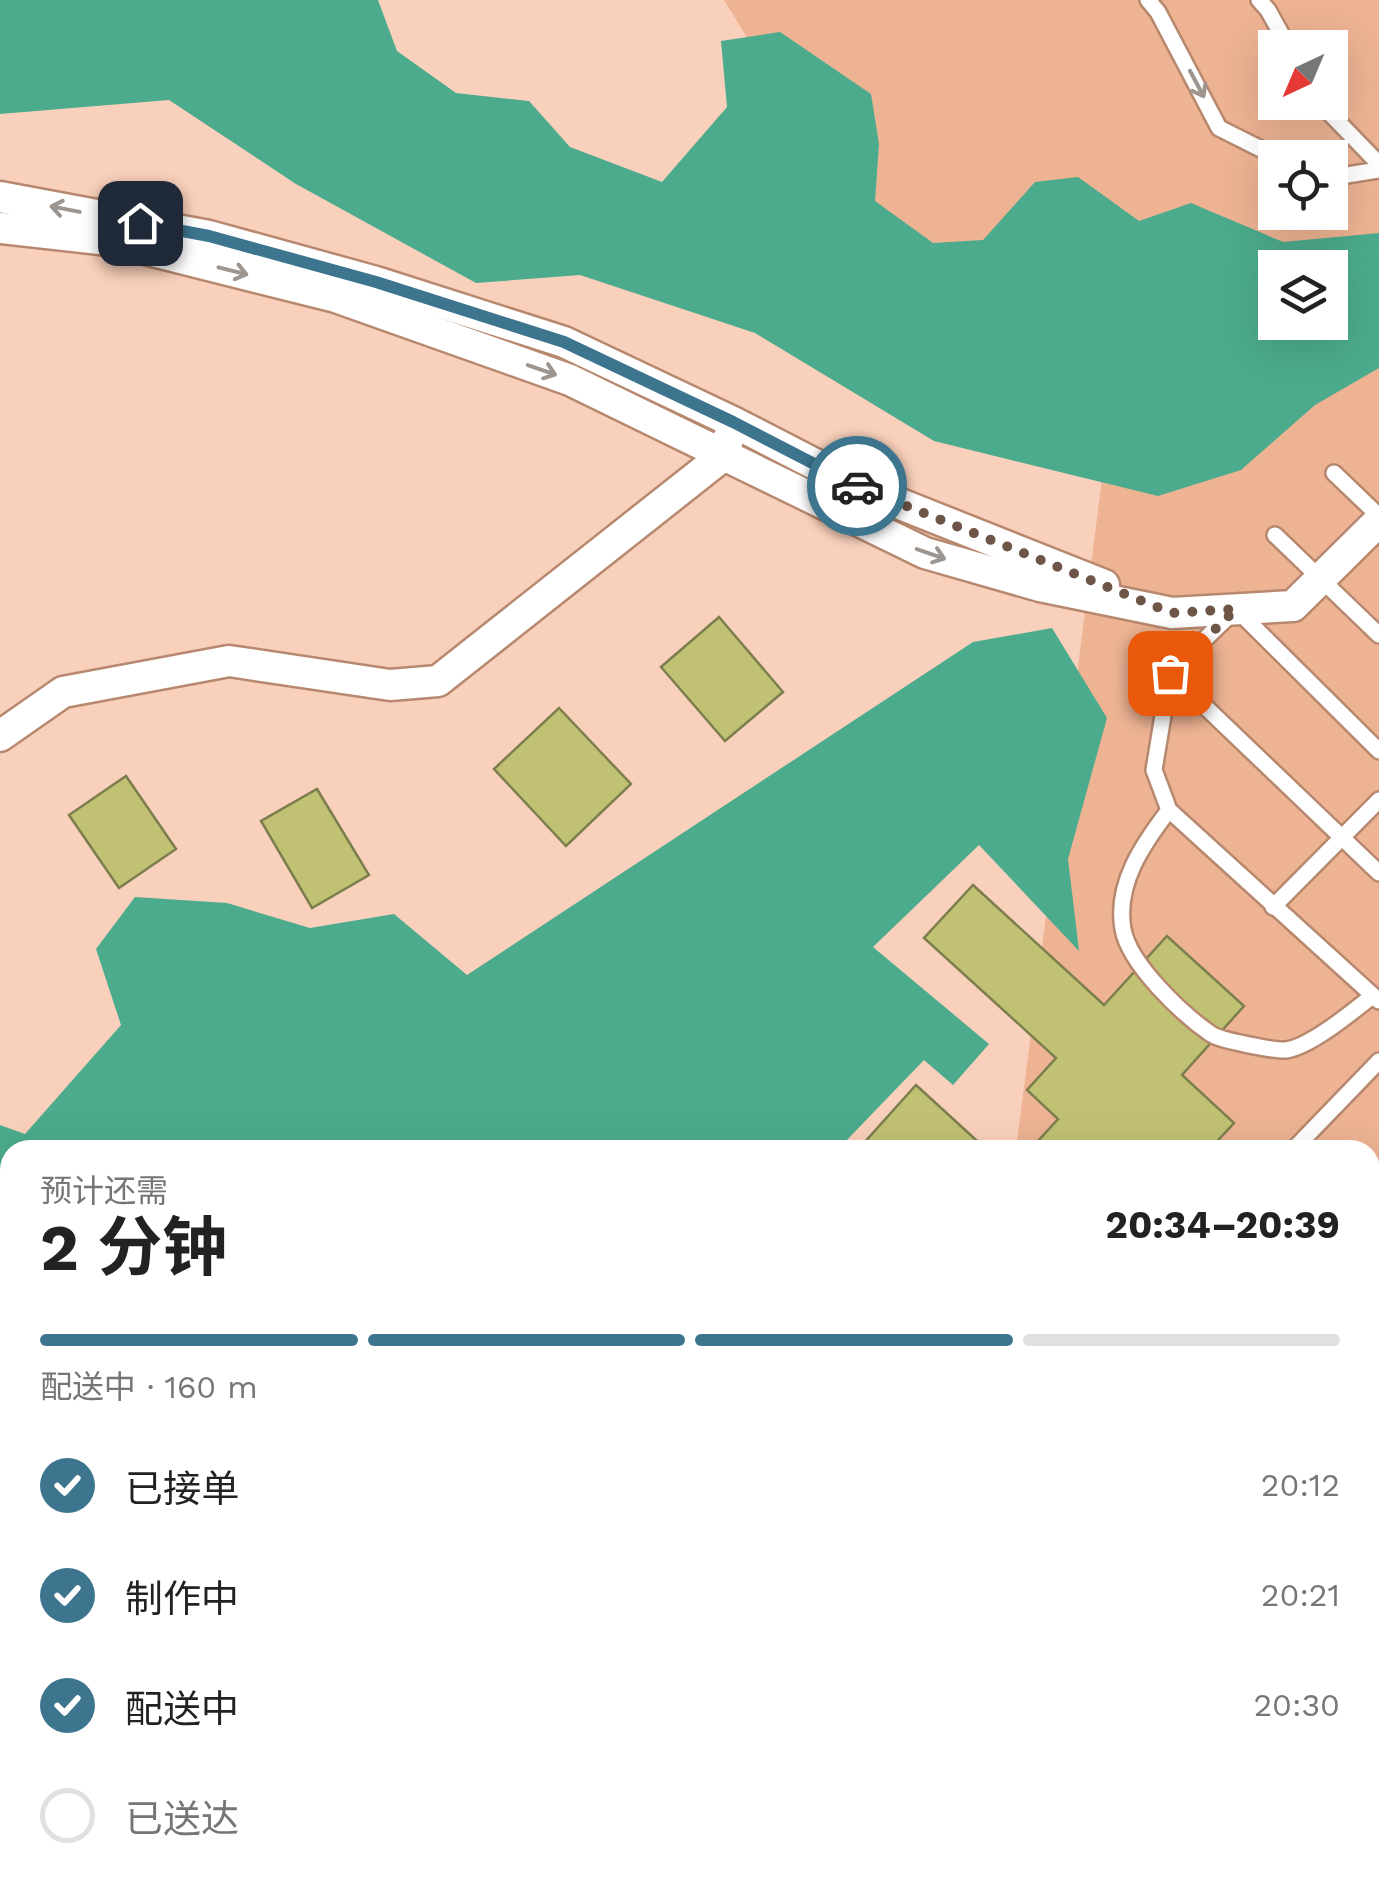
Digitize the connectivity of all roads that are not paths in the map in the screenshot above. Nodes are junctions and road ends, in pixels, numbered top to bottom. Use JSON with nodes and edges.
{"nodes":[{"id":1,"x":1148,"y":0,"type":"edge"},
{"id":2,"x":1258,"y":0,"type":"edge"},
{"id":3,"x":1277,"y":30,"type":"edge"},
{"id":4,"x":1336,"y":120,"type":"edge"},
{"id":5,"x":1258,"y":148,"type":"edge"},
{"id":6,"x":1379,"y":167,"type":"edge"},
{"id":7,"x":1348,"y":175,"type":"edge"},
{"id":8,"x":0,"y":197,"type":"edge"},
{"id":9,"x":0,"y":228,"type":"edge"},
{"id":10,"x":733,"y":422,"type":"junction"},
{"id":11,"x":724,"y":455,"type":"junction"},
{"id":12,"x":1334,"y":474,"type":"dead end"},
{"id":13,"x":1379,"y":519,"type":"edge"},
{"id":14,"x":1275,"y":535,"type":"dead end"},
{"id":15,"x":1320,"y":579,"type":"junction"},
{"id":16,"x":1236,"y":609,"type":"junction"},
{"id":17,"x":1172,"y":613,"type":"junction"},
{"id":18,"x":1379,"y":635,"type":"edge"},
{"id":19,"x":1170,"y":673,"type":"junction"},
{"id":20,"x":0,"y":736,"type":"edge"},
{"id":21,"x":1379,"y":752,"type":"edge"},
{"id":22,"x":1379,"y":800,"type":"edge"},
{"id":23,"x":1169,"y":810,"type":"junction"},
{"id":24,"x":1340,"y":838,"type":"junction"},
{"id":25,"x":1379,"y":874,"type":"edge"},
{"id":26,"x":1274,"y":906,"type":"junction"},
{"id":27,"x":1375,"y":999,"type":"edge"},
{"id":28,"x":1378,"y":1064,"type":"edge"},
{"id":29,"x":1303,"y":1140,"type":"edge"}],
"edges":[{"from":1,"to":5,"type":"lane","one_way":true},
{"from":2,"to":3,"type":"lane"},
{"from":4,"to":6,"type":"lane"},
{"from":6,"to":7,"type":"lane"},
{"from":10,"to":8,"type":"street","one_way":true},
{"from":9,"to":11,"type":"street","one_way":true},
{"from":10,"to":11,"type":"street"},
{"from":10,"to":17,"type":"street"},
{"from":11,"to":17,"type":"street","one_way":true},
{"from":11,"to":20,"type":"street"},
{"from":12,"to":13,"type":"lane"},
{"from":13,"to":15,"type":"street"},
{"from":14,"to":15,"type":"lane"},
{"from":15,"to":16,"type":"street"},
{"from":15,"to":18,"type":"lane"},
{"from":16,"to":17,"type":"street"},
{"from":16,"to":19,"type":"lane"},
{"from":16,"to":21,"type":"lane"},
{"from":19,"to":23,"type":"lane"},
{"from":19,"to":24,"type":"lane"},
{"from":22,"to":24,"type":"lane"},
{"from":23,"to":26,"type":"lane"},
{"from":23,"to":27,"type":"lane"},
{"from":24,"to":25,"type":"lane"},
{"from":24,"to":26,"type":"lane"},
{"from":26,"to":27,"type":"lane"},
{"from":28,"to":29,"type":"lane"}]}
